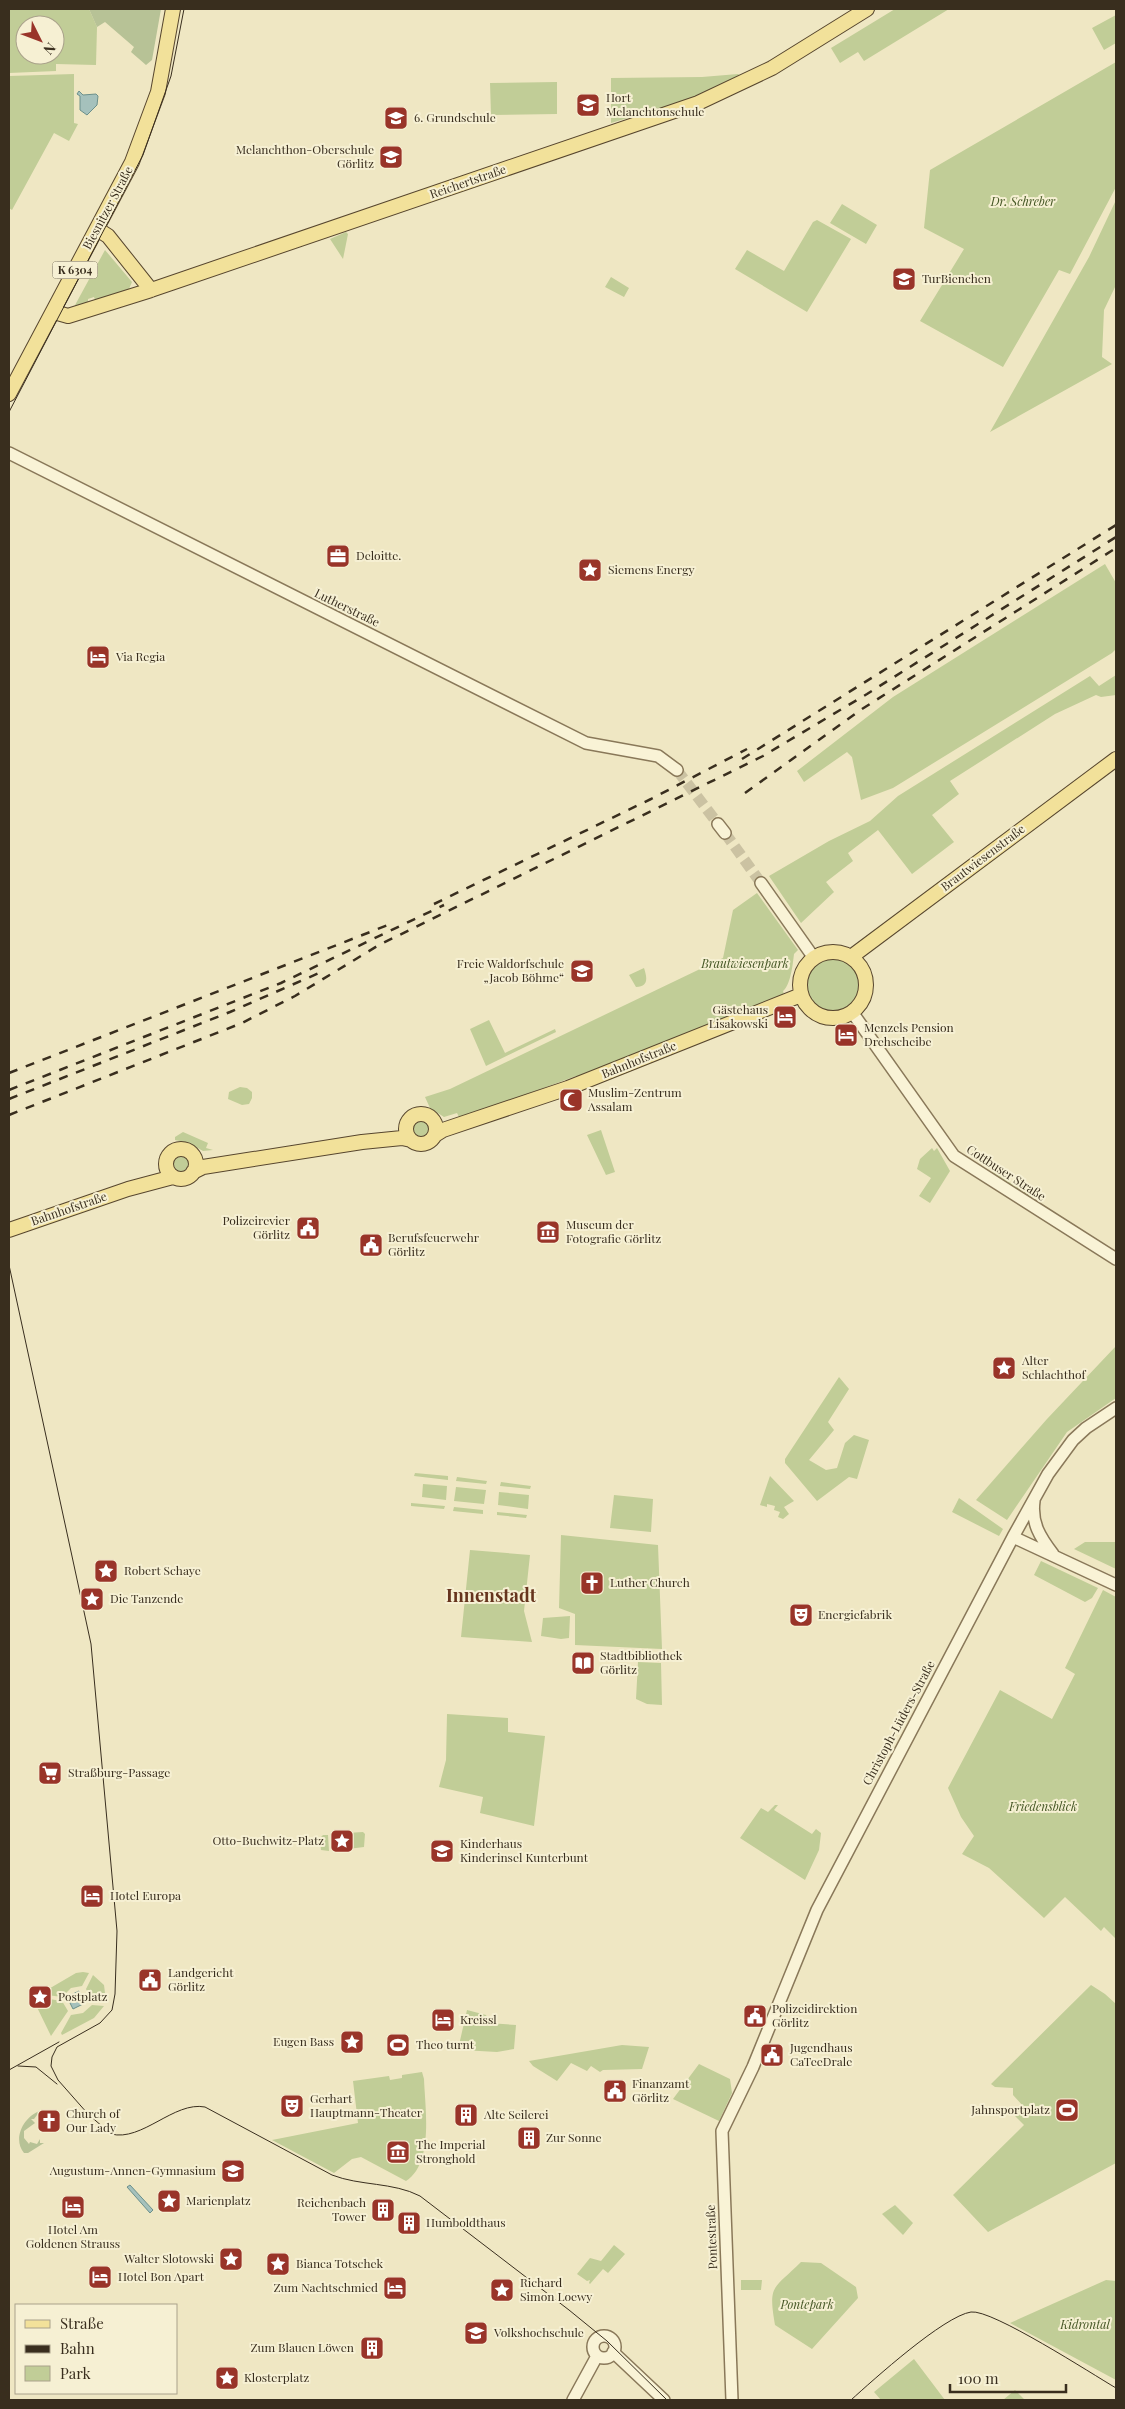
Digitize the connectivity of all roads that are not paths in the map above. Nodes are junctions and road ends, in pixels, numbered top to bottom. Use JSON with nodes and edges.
{"nodes":[{"id":1,"x":173,"y":9,"type":"edge"},
{"id":2,"x":867,"y":9,"type":"edge"},
{"id":3,"x":97,"y":229,"type":"junction"},
{"id":4,"x":151,"y":290,"type":"junction"},
{"id":5,"x":54,"y":312,"type":"junction"},
{"id":6,"x":9,"y":394,"type":"edge"},
{"id":7,"x":9,"y":453,"type":"edge"},
{"id":8,"x":1116,"y":759,"type":"edge"},
{"id":9,"x":678,"y":770,"type":"tunnel mouth"},
{"id":10,"x":761,"y":883,"type":"tunnel mouth"},
{"id":11,"x":851,"y":957,"type":"junction"},
{"id":12,"x":814,"y":958,"type":"junction"},
{"id":13,"x":801,"y":995,"type":"junction"},
{"id":14,"x":852,"y":1012,"type":"junction"},
{"id":15,"x":407,"y":1124,"type":"junction"},
{"id":16,"x":434,"y":1129,"type":"junction"},
{"id":17,"x":411,"y":1140,"type":"junction"},
{"id":18,"x":362,"y":1142,"type":"junction"},
{"id":19,"x":193,"y":1155,"type":"junction"},
{"id":20,"x":240,"y":1161,"type":"junction"},
{"id":21,"x":166,"y":1163,"type":"junction"},
{"id":22,"x":193,"y":1172,"type":"junction"},
{"id":23,"x":173,"y":1177,"type":"junction"},
{"id":24,"x":128,"y":1189,"type":"junction"},
{"id":25,"x":9,"y":1230,"type":"edge"},
{"id":26,"x":1116,"y":1259,"type":"edge"},
{"id":27,"x":1116,"y":1408,"type":"edge"},
{"id":28,"x":1034,"y":1499,"type":"junction"},
{"id":29,"x":1013,"y":1537,"type":"junction"},
{"id":30,"x":1056,"y":1557,"type":"junction"},
{"id":31,"x":1116,"y":1585,"type":"edge"},
{"id":32,"x":747,"y":2078,"type":"joint"},
{"id":33,"x":613,"y":2352,"type":"junction"},
{"id":34,"x":597,"y":2356,"type":"junction"},
{"id":35,"x":573,"y":2400,"type":"edge"},
{"id":36,"x":664,"y":2400,"type":"edge"},
{"id":37,"x":732,"y":2400,"type":"edge"}],
"edges":[{"from":1,"to":3,"type":"main road","name":"Biesnitzer Straße","number":"K 6304"},
{"from":2,"to":4,"type":"main road","name":"Reichertstraße"},
{"from":3,"to":4,"type":"main road"},
{"from":3,"to":5,"type":"main road","name":"Biesnitzer Straße","number":"K 6304"},
{"from":4,"to":5,"type":"main road","name":"Reichertstraße"},
{"from":5,"to":6,"type":"main road","name":"Biesnitzer Straße","number":"K 6304"},
{"from":7,"to":9,"type":"street","name":"Lutherstraße"},
{"from":8,"to":11,"type":"main road","name":"Brautwiesenstraße"},
{"from":10,"to":12,"type":"street"},
{"from":11,"to":12,"type":"main road"},
{"from":11,"to":14,"type":"main road"},
{"from":12,"to":13,"type":"main road"},
{"from":13,"to":14,"type":"main road"},
{"from":13,"to":16,"type":"main road","name":"Bahnhofstraße"},
{"from":14,"to":26,"type":"street","name":"Cottbuser Straße"},
{"from":15,"to":16,"type":"main road"},
{"from":15,"to":17,"type":"main road"},
{"from":15,"to":18,"type":"main road","name":"Bahnhofstraße"},
{"from":16,"to":17,"type":"main road"},
{"from":17,"to":18,"type":"main road","name":"Bahnhofstraße"},
{"from":18,"to":20,"type":"main road","name":"Bahnhofstraße"},
{"from":19,"to":20,"type":"main road","name":"Bahnhofstraße"},
{"from":19,"to":21,"type":"main road","name":"Bahnhofstraße"},
{"from":19,"to":22,"type":"main road"},
{"from":20,"to":22,"type":"main road","name":"Bahnhofstraße"},
{"from":21,"to":23,"type":"main road"},
{"from":21,"to":24,"type":"main road","name":"Bahnhofstraße"},
{"from":22,"to":23,"type":"main road","name":"Bahnhofstraße"},
{"from":23,"to":24,"type":"main road","name":"Bahnhofstraße"},
{"from":24,"to":25,"type":"main road","name":"Bahnhofstraße"},
{"from":27,"to":28,"type":"street","name":"Christoph-Lüders-Straße"},
{"from":28,"to":29,"type":"street","name":"Christoph-Lüders-Straße"},
{"from":28,"to":30,"type":"street"},
{"from":29,"to":30,"type":"street"},
{"from":29,"to":32,"type":"street","name":"Christoph-Lüders-Straße"},
{"from":30,"to":31,"type":"street"},
{"from":32,"to":37,"type":"street","name":"Pontestraße"},
{"from":33,"to":34,"type":"street"},
{"from":33,"to":34,"type":"street"},
{"from":33,"to":36,"type":"street"},
{"from":34,"to":35,"type":"street"}]}
